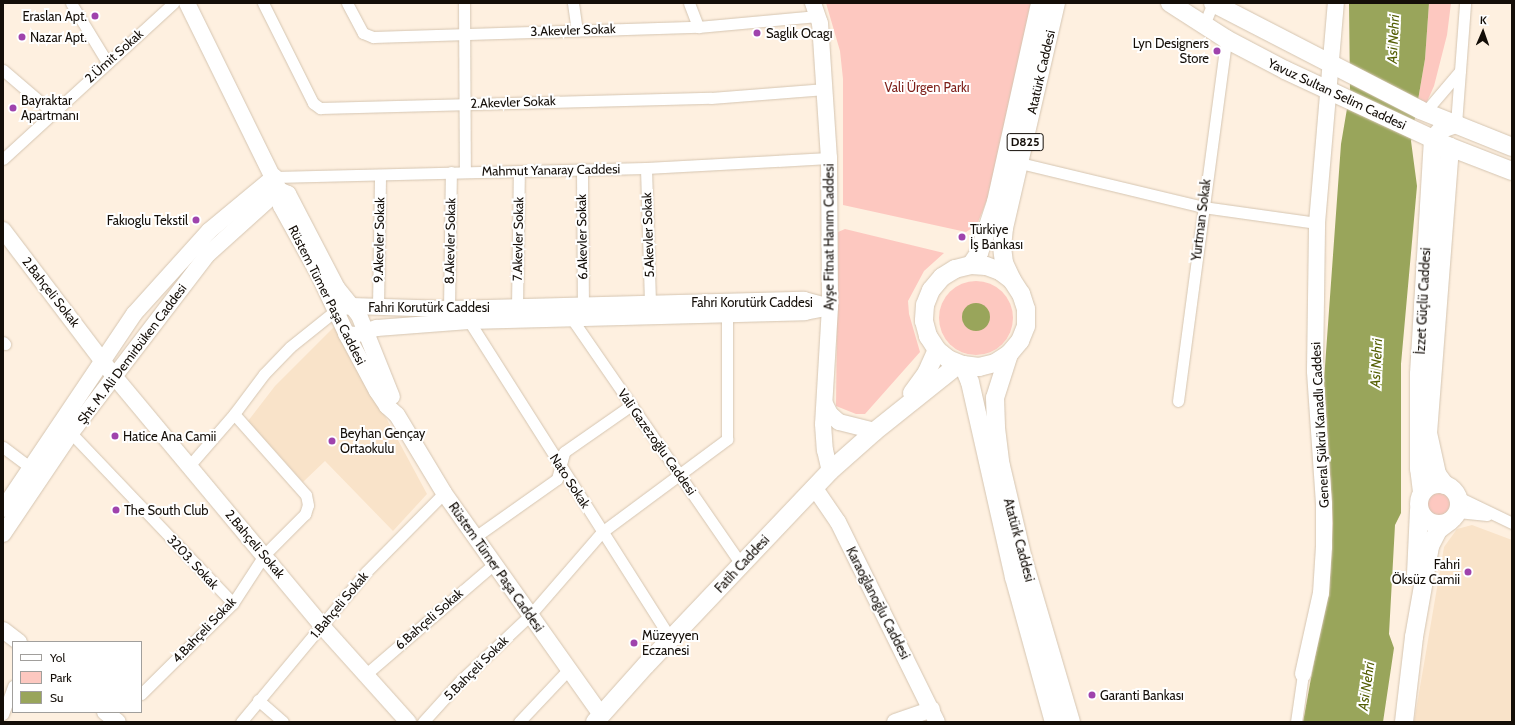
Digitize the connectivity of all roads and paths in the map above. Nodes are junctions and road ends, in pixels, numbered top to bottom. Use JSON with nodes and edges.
{"nodes":[{"id":1,"x":71,"y":3,"type":"edge"},
{"id":2,"x":173,"y":3,"type":"edge"},
{"id":3,"x":187,"y":3,"type":"edge"},
{"id":4,"x":263,"y":3,"type":"edge"},
{"id":5,"x":347,"y":3,"type":"edge"},
{"id":6,"x":464,"y":3,"type":"edge"},
{"id":7,"x":573,"y":3,"type":"edge"},
{"id":8,"x":689,"y":3,"type":"edge"},
{"id":9,"x":1040,"y":3,"type":"edge"},
{"id":10,"x":1056,"y":3,"type":"edge"},
{"id":11,"x":1170,"y":3,"type":"edge"},
{"id":12,"x":1213,"y":3,"type":"edge"},
{"id":13,"x":1336,"y":3,"type":"edge"},
{"id":14,"x":1465,"y":3,"type":"edge"},
{"id":15,"x":815,"y":9,"type":"edge"},
{"id":16,"x":1204,"y":25,"type":"junction"},
{"id":17,"x":698,"y":27,"type":"junction"},
{"id":18,"x":577,"y":30,"type":"junction"},
{"id":19,"x":465,"y":34,"type":"junction"},
{"id":20,"x":1226,"y":39,"type":"junction"},
{"id":21,"x":107,"y":62,"type":"junction"},
{"id":22,"x":3,"y":70,"type":"edge"},
{"id":23,"x":1460,"y":71,"type":"junction"},
{"id":24,"x":1335,"y":81,"type":"junction"},
{"id":25,"x":826,"y":89,"type":"junction"},
{"id":26,"x":466,"y":104,"type":"junction"},
{"id":27,"x":1423,"y":111,"type":"junction"},
{"id":28,"x":52,"y":112,"type":"junction"},
{"id":29,"x":1456,"y":124,"type":"junction"},
{"id":30,"x":1427,"y":136,"type":"junction"},
{"id":31,"x":1450,"y":147,"type":"junction"},
{"id":32,"x":1512,"y":147,"type":"edge"},
{"id":33,"x":829,"y":158,"type":"junction"},
{"id":34,"x":3,"y":159,"type":"edge"},
{"id":35,"x":1020,"y":163,"type":"junction"},
{"id":36,"x":646,"y":168,"type":"junction"},
{"id":37,"x":582,"y":169,"type":"junction"},
{"id":38,"x":1512,"y":170,"type":"edge"},
{"id":39,"x":465,"y":171,"type":"junction"},
{"id":40,"x":519,"y":171,"type":"junction"},
{"id":41,"x":452,"y":172,"type":"junction"},
{"id":42,"x":380,"y":175,"type":"junction"},
{"id":43,"x":276,"y":184,"type":"junction"},
{"id":44,"x":1203,"y":207,"type":"junction"},
{"id":45,"x":1317,"y":223,"type":"junction"},
{"id":46,"x":4,"y":235,"type":"edge"},
{"id":47,"x":971,"y":265,"type":"junction"},
{"id":48,"x":1012,"y":280,"type":"junction"},
{"id":49,"x":650,"y":302,"type":"junction"},
{"id":50,"x":583,"y":305,"type":"junction"},
{"id":51,"x":351,"y":306,"type":"junction"},
{"id":52,"x":378,"y":306,"type":"junction"},
{"id":53,"x":517,"y":307,"type":"junction"},
{"id":54,"x":830,"y":307,"type":"junction"},
{"id":55,"x":449,"y":309,"type":"junction"},
{"id":56,"x":335,"y":311,"type":"junction"},
{"id":57,"x":727,"y":314,"type":"junction"},
{"id":58,"x":572,"y":319,"type":"junction"},
{"id":59,"x":468,"y":321,"type":"junction"},
{"id":60,"x":365,"y":332,"type":"junction"},
{"id":61,"x":346,"y":334,"type":"junction"},
{"id":62,"x":937,"y":350,"type":"junction"},
{"id":63,"x":1009,"y":354,"type":"junction"},
{"id":64,"x":104,"y":361,"type":"junction"},
{"id":65,"x":961,"y":365,"type":"junction"},
{"id":66,"x":114,"y":376,"type":"junction"},
{"id":67,"x":1178,"y":401,"type":"dead end"},
{"id":68,"x":825,"y":404,"type":"junction"},
{"id":69,"x":630,"y":406,"type":"junction"},
{"id":70,"x":234,"y":414,"type":"junction"},
{"id":71,"x":895,"y":414,"type":"junction"},
{"id":72,"x":397,"y":415,"type":"junction"},
{"id":73,"x":875,"y":431,"type":"junction"},
{"id":74,"x":71,"y":433,"type":"junction"},
{"id":75,"x":3,"y":447,"type":"edge"},
{"id":76,"x":189,"y":466,"type":"junction"},
{"id":77,"x":560,"y":466,"type":"junction"},
{"id":78,"x":32,"y":469,"type":"junction"},
{"id":79,"x":830,"y":471,"type":"junction"},
{"id":80,"x":681,"y":475,"type":"junction"},
{"id":81,"x":1445,"y":485,"type":"junction"},
{"id":82,"x":814,"y":487,"type":"junction"},
{"id":83,"x":1422,"y":492,"type":"junction"},
{"id":84,"x":444,"y":493,"type":"junction"},
{"id":85,"x":3,"y":509,"type":"edge"},
{"id":86,"x":1419,"y":510,"type":"junction"},
{"id":87,"x":1455,"y":510,"type":"junction"},
{"id":88,"x":1512,"y":523,"type":"edge"},
{"id":89,"x":602,"y":532,"type":"junction"},
{"id":90,"x":3,"y":534,"type":"edge"},
{"id":91,"x":475,"y":537,"type":"junction"},
{"id":92,"x":265,"y":554,"type":"junction"},
{"id":93,"x":494,"y":564,"type":"junction"},
{"id":94,"x":741,"y":564,"type":"junction"},
{"id":95,"x":233,"y":603,"type":"junction"},
{"id":96,"x":530,"y":614,"type":"junction"},
{"id":97,"x":322,"y":626,"type":"junction"},
{"id":98,"x":3,"y":630,"type":"edge"},
{"id":99,"x":1414,"y":637,"type":"junction"},
{"id":100,"x":671,"y":639,"type":"junction"},
{"id":101,"x":18,"y":641,"type":"edge"},
{"id":102,"x":569,"y":669,"type":"junction"},
{"id":103,"x":1303,"y":674,"type":"joint"},
{"id":104,"x":365,"y":675,"type":"junction"},
{"id":105,"x":12,"y":689,"type":"edge"},
{"id":106,"x":142,"y":693,"type":"edge"},
{"id":107,"x":258,"y":700,"type":"junction"},
{"id":108,"x":3,"y":714,"type":"edge"},
{"id":109,"x":935,"y":715,"type":"edge"},
{"id":110,"x":601,"y":720,"type":"edge"},
{"id":111,"x":242,"y":722,"type":"edge"},
{"id":112,"x":283,"y":722,"type":"edge"},
{"id":113,"x":408,"y":722,"type":"edge"},
{"id":114,"x":423,"y":722,"type":"edge"},
{"id":115,"x":519,"y":722,"type":"edge"},
{"id":116,"x":895,"y":722,"type":"edge"},
{"id":117,"x":1054,"y":722,"type":"edge"},
{"id":118,"x":1071,"y":722,"type":"edge"},
{"id":119,"x":1296,"y":722,"type":"edge"},
{"id":120,"x":1404,"y":722,"type":"edge"}],
"edges":[{"from":1,"to":21,"type":"street"},
{"from":2,"to":21,"type":"street","name":"2.Ümit Sokak"},
{"from":3,"to":43,"type":"street","name":"Rüstem Tümer Paşa Caddesi"},
{"from":4,"to":26,"type":"street","name":"2.Akevler Sokak"},
{"from":5,"to":19,"type":"street","name":"3.Akevler Sokak"},
{"from":6,"to":19,"type":"street"},
{"from":7,"to":18,"type":"street"},
{"from":8,"to":17,"type":"street"},
{"from":9,"to":47,"type":"main road","name":"Atatürk Caddesi","number":"D825"},
{"from":10,"to":35,"type":"main road","name":"Atatürk Caddesi","number":"D825"},
{"from":11,"to":16,"type":"main road","name":"Yavuz Sultan Selim Caddesi"},
{"from":12,"to":16,"type":"street"},
{"from":12,"to":24,"type":"main road","name":"Yavuz Sultan Selim Caddesi"},
{"from":13,"to":24,"type":"street","name":"General Şükrü Kanadlı Caddesi"},
{"from":14,"to":23,"type":"street"},
{"from":15,"to":17,"type":"street","name":"3.Akevler Sokak"},
{"from":15,"to":25,"type":"street","name":"Ayşe Fitnat Hanım Caddesi"},
{"from":16,"to":20,"type":"main road","name":"Yavuz Sultan Selim Caddesi"},
{"from":17,"to":18,"type":"street","name":"3.Akevler Sokak"},
{"from":18,"to":19,"type":"street","name":"3.Akevler Sokak"},
{"from":19,"to":26,"type":"street"},
{"from":20,"to":24,"type":"main road","name":"Yavuz Sultan Selim Caddesi"},
{"from":20,"to":44,"type":"street","name":"Yurtman Sokak"},
{"from":21,"to":28,"type":"street","name":"2.Ümit Sokak"},
{"from":22,"to":28,"type":"street"},
{"from":23,"to":27,"type":"street"},
{"from":23,"to":29,"type":"street"},
{"from":24,"to":27,"type":"main road","name":"Yavuz Sultan Selim Caddesi"},
{"from":24,"to":30,"type":"main road","name":"Yavuz Sultan Selim Caddesi"},
{"from":24,"to":45,"type":"street","name":"General Şükrü Kanadlı Caddesi"},
{"from":25,"to":26,"type":"street","name":"2.Akevler Sokak"},
{"from":25,"to":33,"type":"street","name":"Ayşe Fitnat Hanım Caddesi"},
{"from":26,"to":39,"type":"street"},
{"from":27,"to":29,"type":"main road","name":"Yavuz Sultan Selim Caddesi"},
{"from":28,"to":34,"type":"street","name":"2.Ümit Sokak"},
{"from":29,"to":30,"type":"main road"},
{"from":29,"to":32,"type":"main road","name":"Yavuz Sultan Selim Caddesi"},
{"from":30,"to":31,"type":"main road","name":"Yavuz Sultan Selim Caddesi"},
{"from":30,"to":83,"type":"main road","name":"İzzet Güçlü Caddesi"},
{"from":31,"to":38,"type":"main road","name":"Yavuz Sultan Selim Caddesi"},
{"from":31,"to":81,"type":"main road","name":"İzzet Güçlü Caddesi"},
{"from":33,"to":36,"type":"street","name":"Mahmut Yanaray Caddesi"},
{"from":33,"to":54,"type":"street","name":"Ayşe Fitnat Hanım Caddesi"},
{"from":35,"to":44,"type":"street"},
{"from":35,"to":48,"type":"main road","name":"Atatürk Caddesi","number":"D825"},
{"from":36,"to":37,"type":"street","name":"Mahmut Yanaray Caddesi"},
{"from":36,"to":49,"type":"street","name":"5.Akevler Sokak"},
{"from":37,"to":40,"type":"street","name":"Mahmut Yanaray Caddesi"},
{"from":37,"to":50,"type":"street","name":"6.Akevler Sokak"},
{"from":39,"to":40,"type":"street","name":"Mahmut Yanaray Caddesi"},
{"from":39,"to":41,"type":"street","name":"Mahmut Yanaray Caddesi"},
{"from":40,"to":53,"type":"street","name":"7.Akevler Sokak"},
{"from":41,"to":42,"type":"street","name":"Mahmut Yanaray Caddesi"},
{"from":41,"to":55,"type":"street","name":"8.Akevler Sokak"},
{"from":42,"to":43,"type":"street","name":"Mahmut Yanaray Caddesi"},
{"from":42,"to":52,"type":"street","name":"9.Akevler Sokak"},
{"from":43,"to":51,"type":"street","name":"Rüstem Tümer Paşa Caddesi"},
{"from":43,"to":56,"type":"street","name":"Rüstem Tümer Paşa Caddesi"},
{"from":43,"to":64,"type":"street","name":"Şht. M. Ali Demirbüken Caddesi"},
{"from":43,"to":66,"type":"street","name":"Şht. M. Ali Demirbüken Caddesi"},
{"from":44,"to":45,"type":"street"},
{"from":44,"to":67,"type":"street","name":"Yurtman Sokak"},
{"from":45,"to":103,"type":"street","name":"General Şükrü Kanadlı Caddesi"},
{"from":46,"to":64,"type":"street","name":"2.Bahçeli Sokak"},
{"from":47,"to":48,"type":"main road","name":"Atatürk Caddesi"},
{"from":47,"to":62,"type":"main road","name":"Atatürk Caddesi"},
{"from":48,"to":63,"type":"main road","name":"Atatürk Caddesi"},
{"from":49,"to":50,"type":"street","name":"Fahri Korutürk Caddesi"},
{"from":49,"to":54,"type":"street","name":"Fahri Korutürk Caddesi"},
{"from":50,"to":53,"type":"street","name":"Fahri Korutürk Caddesi"},
{"from":51,"to":52,"type":"street","name":"Fahri Korutürk Caddesi"},
{"from":51,"to":56,"type":"street","name":"Fahri Korutürk Caddesi"},
{"from":51,"to":60,"type":"street","name":"Rüstem Tümer Paşa Caddesi"},
{"from":52,"to":55,"type":"street","name":"Fahri Korutürk Caddesi"},
{"from":53,"to":55,"type":"street","name":"Fahri Korutürk Caddesi"},
{"from":54,"to":57,"type":"street","name":"Fahri Korutürk Caddesi"},
{"from":54,"to":68,"type":"street","name":"Ayşe Fitnat Hanım Caddesi"},
{"from":56,"to":61,"type":"street","name":"Rüstem Tümer Paşa Caddesi"},
{"from":56,"to":70,"type":"street"},
{"from":57,"to":58,"type":"street","name":"Fahri Korutürk Caddesi"},
{"from":57,"to":80,"type":"street","name":"5.Bahçeli Sokak"},
{"from":58,"to":59,"type":"street","name":"Fahri Korutürk Caddesi"},
{"from":58,"to":69,"type":"street","name":"Vali Gazezoğlu Caddesi"},
{"from":59,"to":60,"type":"street","name":"Fahri Korutürk Caddesi"},
{"from":59,"to":77,"type":"street","name":"Nato Sokak"},
{"from":60,"to":61,"type":"street","name":"Fahri Korutürk Caddesi"},
{"from":60,"to":72,"type":"street","name":"Rüstem Tümer Paşa Caddesi"},
{"from":61,"to":72,"type":"street","name":"Rüstem Tümer Paşa Caddesi"},
{"from":62,"to":65,"type":"main road","name":"Atatürk Caddesi"},
{"from":62,"to":71,"type":"main road","name":"Fatih Caddesi"},
{"from":63,"to":65,"type":"main road","name":"Atatürk Caddesi"},
{"from":63,"to":118,"type":"main road","name":"Atatürk Caddesi"},
{"from":64,"to":66,"type":"street","name":"2.Bahçeli Sokak"},
{"from":64,"to":78,"type":"street","name":"Şht. M. Ali Demirbüken Caddesi"},
{"from":65,"to":71,"type":"main road","name":"Fatih Caddesi"},
{"from":65,"to":117,"type":"main road","name":"Atatürk Caddesi"},
{"from":66,"to":74,"type":"street","name":"Şht. M. Ali Demirbüken Caddesi"},
{"from":66,"to":76,"type":"street","name":"2.Bahçeli Sokak"},
{"from":68,"to":73,"type":"street"},
{"from":68,"to":79,"type":"street","name":"Ayşe Fitnat Hanım Caddesi"},
{"from":69,"to":77,"type":"street"},
{"from":69,"to":80,"type":"street","name":"Vali Gazezoğlu Caddesi"},
{"from":70,"to":76,"type":"street"},
{"from":70,"to":92,"type":"street","name":"4.Bahçeli Sokak"},
{"from":71,"to":73,"type":"main road","name":"Fatih Caddesi"},
{"from":72,"to":84,"type":"street","name":"Rüstem Tümer Paşa Caddesi"},
{"from":73,"to":79,"type":"main road","name":"Fatih Caddesi"},
{"from":74,"to":90,"type":"street","name":"Şht. M. Ali Demirbüken Caddesi"},
{"from":74,"to":95,"type":"street","name":"3203. Sokak"},
{"from":75,"to":78,"type":"street"},
{"from":76,"to":92,"type":"street","name":"2.Bahçeli Sokak"},
{"from":77,"to":89,"type":"street","name":"Nato Sokak"},
{"from":77,"to":91,"type":"street"},
{"from":78,"to":85,"type":"street","name":"Şht. M. Ali Demirbüken Caddesi"},
{"from":79,"to":82,"type":"main road","name":"Fatih Caddesi"},
{"from":80,"to":89,"type":"street","name":"5.Bahçeli Sokak"},
{"from":80,"to":94,"type":"street","name":"Vali Gazezoğlu Caddesi"},
{"from":81,"to":83,"type":"main road"},
{"from":81,"to":87,"type":"main road","name":"İzzet Güçlü Caddesi"},
{"from":82,"to":94,"type":"main road","name":"Fatih Caddesi"},
{"from":82,"to":109,"type":"street","name":"Karaoğlanoğlu Caddesi"},
{"from":83,"to":86,"type":"main road","name":"İzzet Güçlü Caddesi"},
{"from":84,"to":91,"type":"street","name":"Rüstem Tümer Paşa Caddesi"},
{"from":84,"to":97,"type":"street","name":"1.Bahçeli Sokak"},
{"from":86,"to":87,"type":"main road"},
{"from":86,"to":99,"type":"main road","name":"İzzet Güçlü Caddesi"},
{"from":87,"to":88,"type":"street"},
{"from":87,"to":99,"type":"main road","name":"İzzet Güçlü Caddesi"},
{"from":89,"to":96,"type":"street","name":"5.Bahçeli Sokak"},
{"from":89,"to":100,"type":"street","name":"Nato Sokak"},
{"from":91,"to":93,"type":"street","name":"Rüstem Tümer Paşa Caddesi"},
{"from":92,"to":95,"type":"street","name":"4.Bahçeli Sokak"},
{"from":92,"to":97,"type":"street","name":"2.Bahçeli Sokak"},
{"from":93,"to":96,"type":"street","name":"Rüstem Tümer Paşa Caddesi"},
{"from":93,"to":104,"type":"street","name":"6.Bahçeli Sokak"},
{"from":94,"to":100,"type":"main road","name":"Fatih Caddesi"},
{"from":95,"to":106,"type":"street","name":"4.Bahçeli Sokak"},
{"from":96,"to":102,"type":"street","name":"Rüstem Tümer Paşa Caddesi"},
{"from":96,"to":114,"type":"street","name":"5.Bahçeli Sokak"},
{"from":97,"to":104,"type":"street","name":"2.Bahçeli Sokak"},
{"from":97,"to":107,"type":"street","name":"1.Bahçeli Sokak"},
{"from":98,"to":101,"type":"street"},
{"from":99,"to":120,"type":"main road","name":"İzzet Güçlü Caddesi"},
{"from":100,"to":110,"type":"main road","name":"Fatih Caddesi"},
{"from":102,"to":110,"type":"street","name":"Rüstem Tümer Paşa Caddesi"},
{"from":102,"to":115,"type":"street"},
{"from":103,"to":119,"type":"street","name":"General Şükrü Kanadlı Caddesi"},
{"from":104,"to":113,"type":"street","name":"2.Bahçeli Sokak"},
{"from":105,"to":108,"type":"street"},
{"from":107,"to":111,"type":"street","name":"1.Bahçeli Sokak"},
{"from":107,"to":112,"type":"street"},
{"from":109,"to":116,"type":"street"}]}
